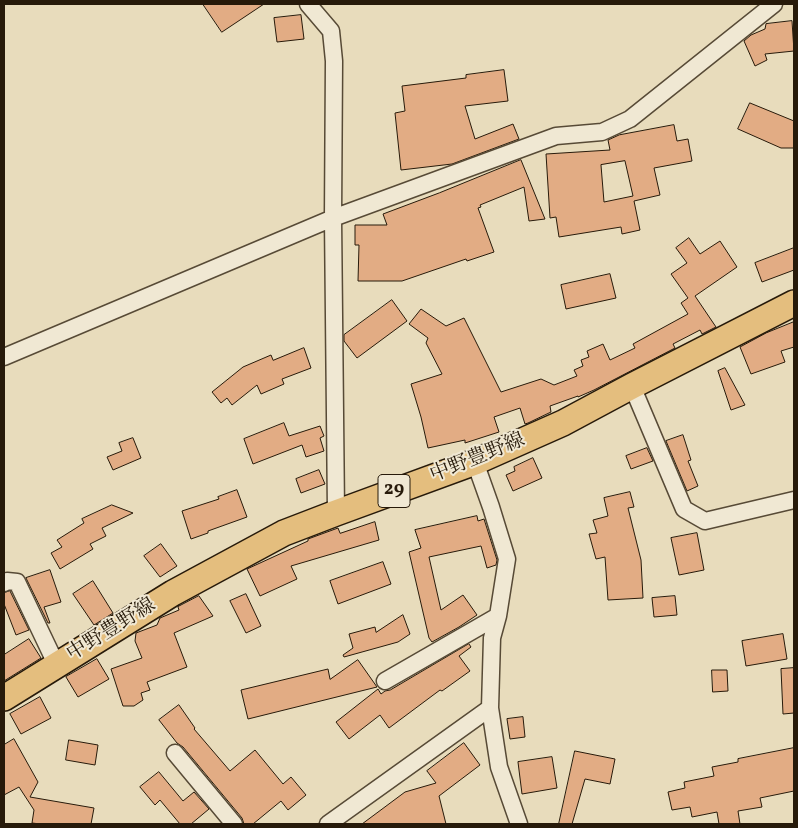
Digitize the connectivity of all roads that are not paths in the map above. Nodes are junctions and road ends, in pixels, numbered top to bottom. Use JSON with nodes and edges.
{"nodes":[{"id":1,"x":308,"y":4,"type":"edge"},
{"id":2,"x":772,"y":4,"type":"edge"},
{"id":3,"x":333,"y":218,"type":"junction"},
{"id":4,"x":794,"y":304,"type":"edge"},
{"id":5,"x":4,"y":357,"type":"edge"},
{"id":6,"x":632,"y":386,"type":"junction"},
{"id":7,"x":475,"y":462,"type":"junction"},
{"id":8,"x":794,"y":500,"type":"edge"},
{"id":9,"x":336,"y":512,"type":"junction"},
{"id":10,"x":4,"y":583,"type":"edge"},
{"id":11,"x":498,"y":616,"type":"junction"},
{"id":12,"x":57,"y":666,"type":"junction"},
{"id":13,"x":385,"y":681,"type":"dead end"},
{"id":14,"x":4,"y":698,"type":"edge"},
{"id":15,"x":490,"y":708,"type":"junction"},
{"id":16,"x":175,"y":753,"type":"dead end"},
{"id":17,"x":234,"y":824,"type":"edge"},
{"id":18,"x":328,"y":824,"type":"edge"},
{"id":19,"x":519,"y":824,"type":"edge"}],
"edges":[{"from":1,"to":3,"type":"street"},
{"from":2,"to":3,"type":"street"},
{"from":3,"to":5,"type":"street"},
{"from":3,"to":9,"type":"street"},
{"from":4,"to":6,"type":"main road","name":"中野豊野線","number":"29"},
{"from":6,"to":7,"type":"main road","name":"中野豊野線","number":"29"},
{"from":6,"to":8,"type":"street"},
{"from":7,"to":9,"type":"main road","name":"中野豊野線","number":"29"},
{"from":7,"to":11,"type":"street"},
{"from":9,"to":12,"type":"main road","name":"中野豊野線","number":"29"},
{"from":10,"to":12,"type":"street"},
{"from":11,"to":13,"type":"street"},
{"from":11,"to":15,"type":"street"},
{"from":12,"to":14,"type":"main road","name":"中野豊野線","number":"29"},
{"from":15,"to":18,"type":"street"},
{"from":15,"to":19,"type":"street"},
{"from":16,"to":17,"type":"street"}]}
